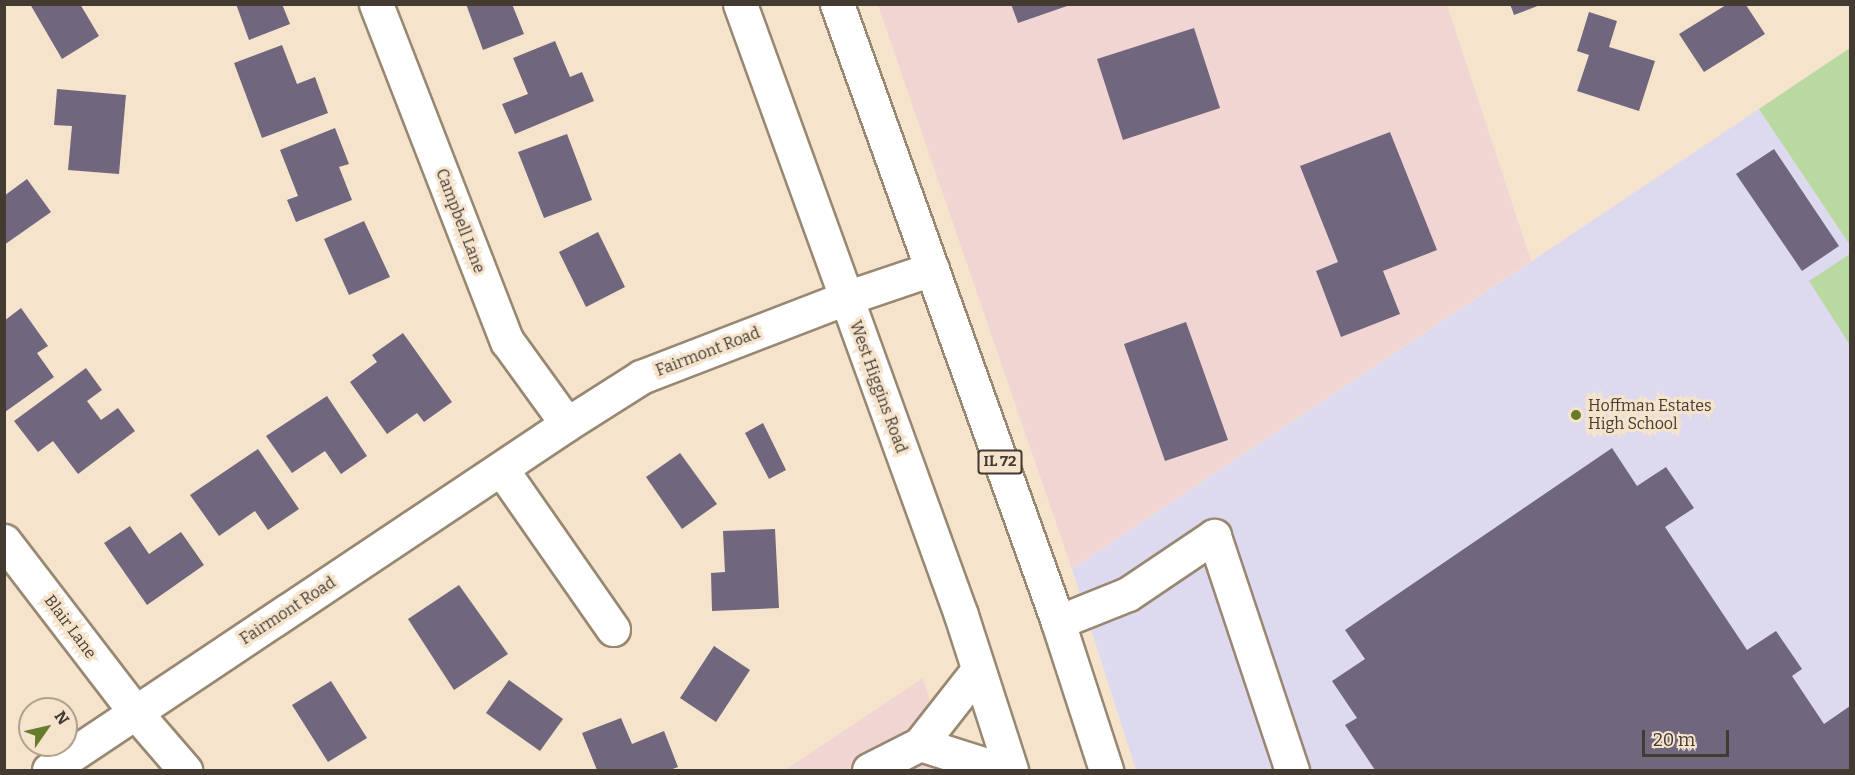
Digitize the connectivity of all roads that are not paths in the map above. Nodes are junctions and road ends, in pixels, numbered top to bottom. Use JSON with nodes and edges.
{"nodes":[{"id":1,"x":376,"y":4,"type":"edge"},
{"id":2,"x":740,"y":4,"type":"edge"},
{"id":3,"x":837,"y":4,"type":"edge"},
{"id":4,"x":932,"y":269,"type":"junction"},
{"id":5,"x":846,"y":298,"type":"junction"},
{"id":6,"x":567,"y":424,"type":"junction"},
{"id":7,"x":502,"y":470,"type":"junction"},
{"id":8,"x":4,"y":541,"type":"edge"},
{"id":9,"x":1058,"y":622,"type":"junction"},
{"id":10,"x":613,"y":629,"type":"dead end"},
{"id":11,"x":978,"y":670,"type":"junction"},
{"id":12,"x":135,"y":712,"type":"junction"},
{"id":13,"x":920,"y":744,"type":"junction"},
{"id":14,"x":49,"y":771,"type":"edge"},
{"id":15,"x":186,"y":771,"type":"edge"},
{"id":16,"x":869,"y":771,"type":"edge"},
{"id":17,"x":1002,"y":771,"type":"edge"},
{"id":18,"x":1011,"y":771,"type":"edge"},
{"id":19,"x":1107,"y":771,"type":"edge"},
{"id":20,"x":1292,"y":771,"type":"edge"}],
"edges":[{"from":1,"to":6,"type":"street","name":"Campbell Lane"},
{"from":2,"to":5,"type":"street","name":"West Higgins Road"},
{"from":3,"to":4,"type":"street","number":"IL 72"},
{"from":4,"to":5,"type":"street","name":"Fairmont Road"},
{"from":4,"to":9,"type":"street","number":"IL 72"},
{"from":5,"to":6,"type":"street","name":"Fairmont Road"},
{"from":5,"to":11,"type":"street","name":"West Higgins Road"},
{"from":6,"to":7,"type":"street","name":"Fairmont Road"},
{"from":7,"to":10,"type":"street"},
{"from":7,"to":12,"type":"street","name":"Fairmont Road"},
{"from":8,"to":12,"type":"street","name":"Blair Lane"},
{"from":9,"to":19,"type":"street","number":"IL 72"},
{"from":9,"to":20,"type":"street"},
{"from":11,"to":13,"type":"street"},
{"from":11,"to":18,"type":"street","name":"West Higgins Road"},
{"from":12,"to":14,"type":"street","name":"Fairmont Road"},
{"from":12,"to":15,"type":"street"},
{"from":13,"to":16,"type":"street"},
{"from":13,"to":17,"type":"street"}]}
